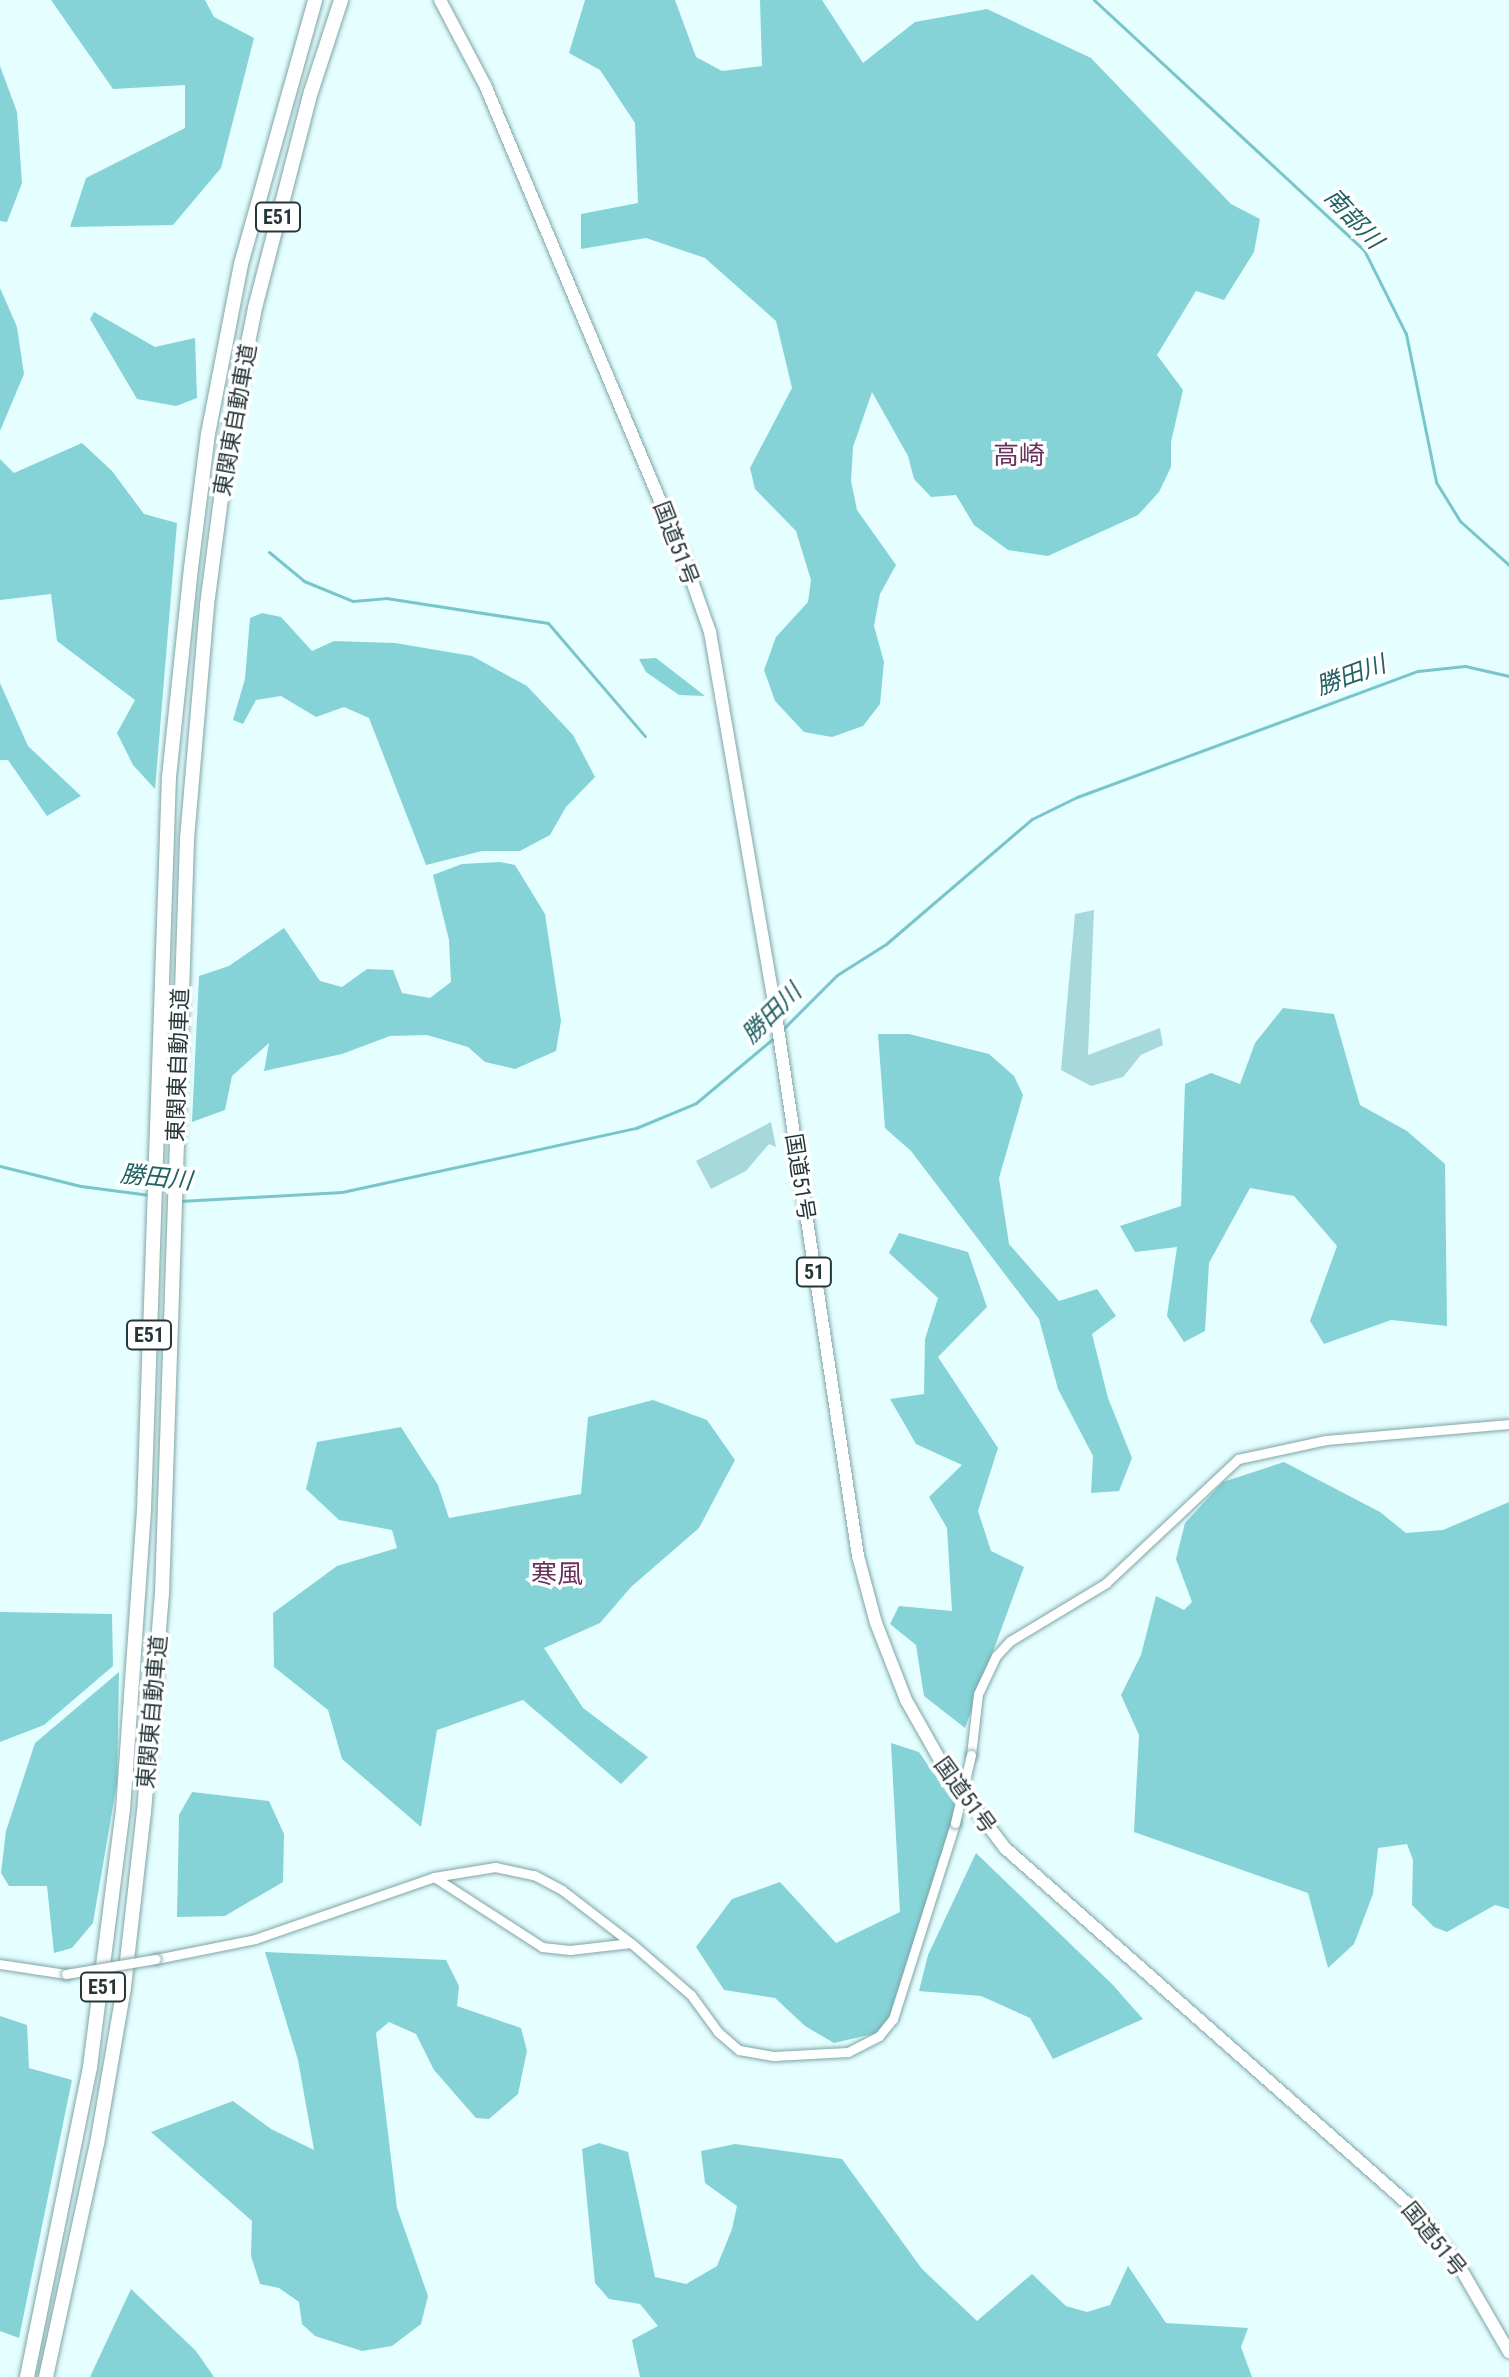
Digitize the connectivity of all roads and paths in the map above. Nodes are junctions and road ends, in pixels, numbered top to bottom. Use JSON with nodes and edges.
{"nodes":[{"id":1,"x":315,"y":0,"type":"edge"},
{"id":2,"x":341,"y":0,"type":"edge"},
{"id":3,"x":440,"y":0,"type":"edge"},
{"id":4,"x":1509,"y":1424,"type":"edge"},
{"id":5,"x":434,"y":1877,"type":"junction"},
{"id":6,"x":631,"y":1943,"type":"junction"},
{"id":7,"x":0,"y":1964,"type":"edge"},
{"id":8,"x":1509,"y":2352,"type":"edge"},
{"id":9,"x":27,"y":2377,"type":"edge"},
{"id":10,"x":46,"y":2377,"type":"edge"}],
"edges":[{"from":1,"to":9,"type":"highway","name":"東関東自動車道","number":"E51"},
{"from":2,"to":10,"type":"highway","name":"東関東自動車道","number":"E51"},
{"from":3,"to":8,"type":"highway","name":"国道51号","number":"51"},
{"from":4,"to":6,"type":"street","bridge":true},
{"from":5,"to":6,"type":"street"},
{"from":5,"to":6,"type":"street"},
{"from":5,"to":7,"type":"street","bridge":true}]}
